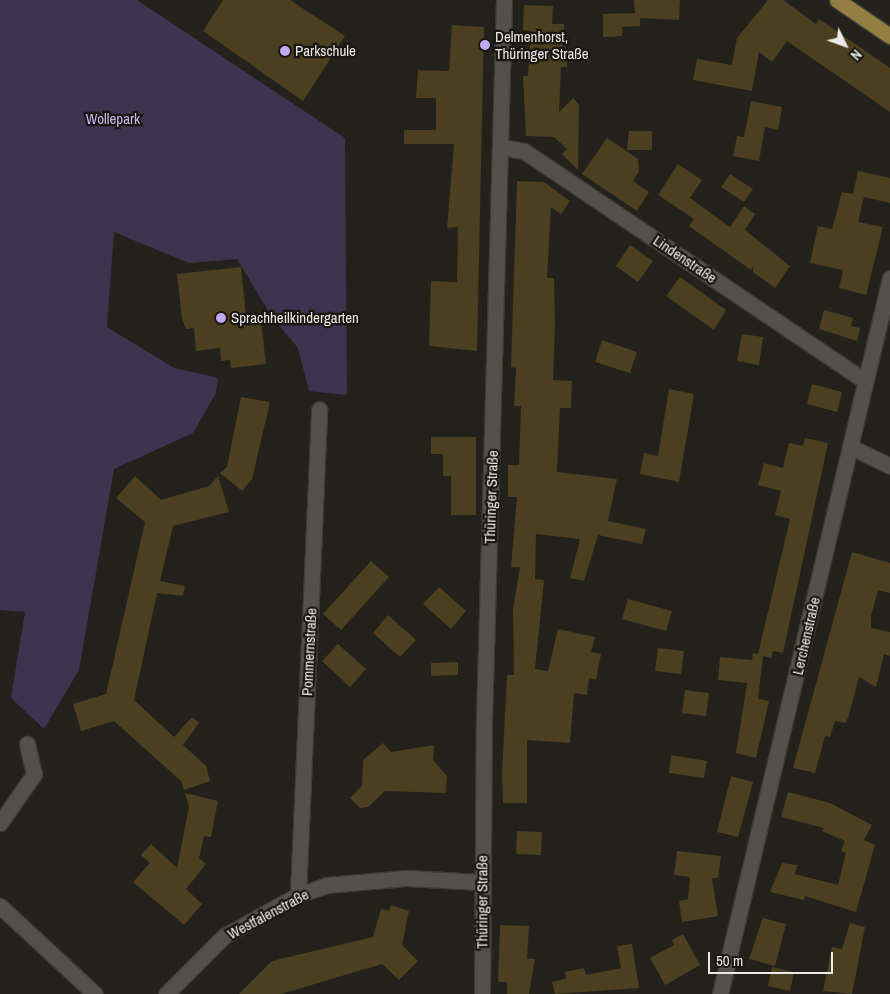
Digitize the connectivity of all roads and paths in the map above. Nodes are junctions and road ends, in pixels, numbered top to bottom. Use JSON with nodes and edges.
{"nodes":[{"id":1,"x":504,"y":0,"type":"edge"},
{"id":2,"x":837,"y":0,"type":"edge"},
{"id":3,"x":890,"y":36,"type":"edge"},
{"id":4,"x":501,"y":147,"type":"junction"},
{"id":5,"x":890,"y":278,"type":"edge"},
{"id":6,"x":865,"y":381,"type":"junction"},
{"id":7,"x":320,"y":409,"type":"dead end"},
{"id":8,"x":851,"y":447,"type":"junction"},
{"id":9,"x":890,"y":466,"type":"edge"},
{"id":10,"x":27,"y":744,"type":"dead end"},
{"id":11,"x":0,"y":824,"type":"edge"},
{"id":12,"x":482,"y":882,"type":"junction"},
{"id":13,"x":298,"y":895,"type":"junction"},
{"id":14,"x":0,"y":906,"type":"edge"},
{"id":15,"x":95,"y":994,"type":"edge"},
{"id":16,"x":166,"y":994,"type":"edge"},
{"id":17,"x":482,"y":994,"type":"edge"},
{"id":18,"x":720,"y":994,"type":"edge"}],
"edges":[{"from":1,"to":4,"type":"street","name":"Thüringer Straße"},
{"from":2,"to":3,"type":"main road"},
{"from":4,"to":6,"type":"street","name":"Lindenstraße"},
{"from":4,"to":12,"type":"street","name":"Thüringer Straße"},
{"from":5,"to":6,"type":"street","name":"Lerchenstraße"},
{"from":6,"to":8,"type":"street","name":"Lerchenstraße"},
{"from":7,"to":13,"type":"street","name":"Pommernstraße"},
{"from":8,"to":9,"type":"street"},
{"from":8,"to":18,"type":"street","name":"Lerchenstraße"},
{"from":10,"to":11,"type":"street"},
{"from":12,"to":13,"type":"street","name":"Westfalenstraße"},
{"from":12,"to":17,"type":"street","name":"Thüringer Straße"},
{"from":13,"to":16,"type":"street","name":"Westfalenstraße"},
{"from":14,"to":15,"type":"street"}]}
